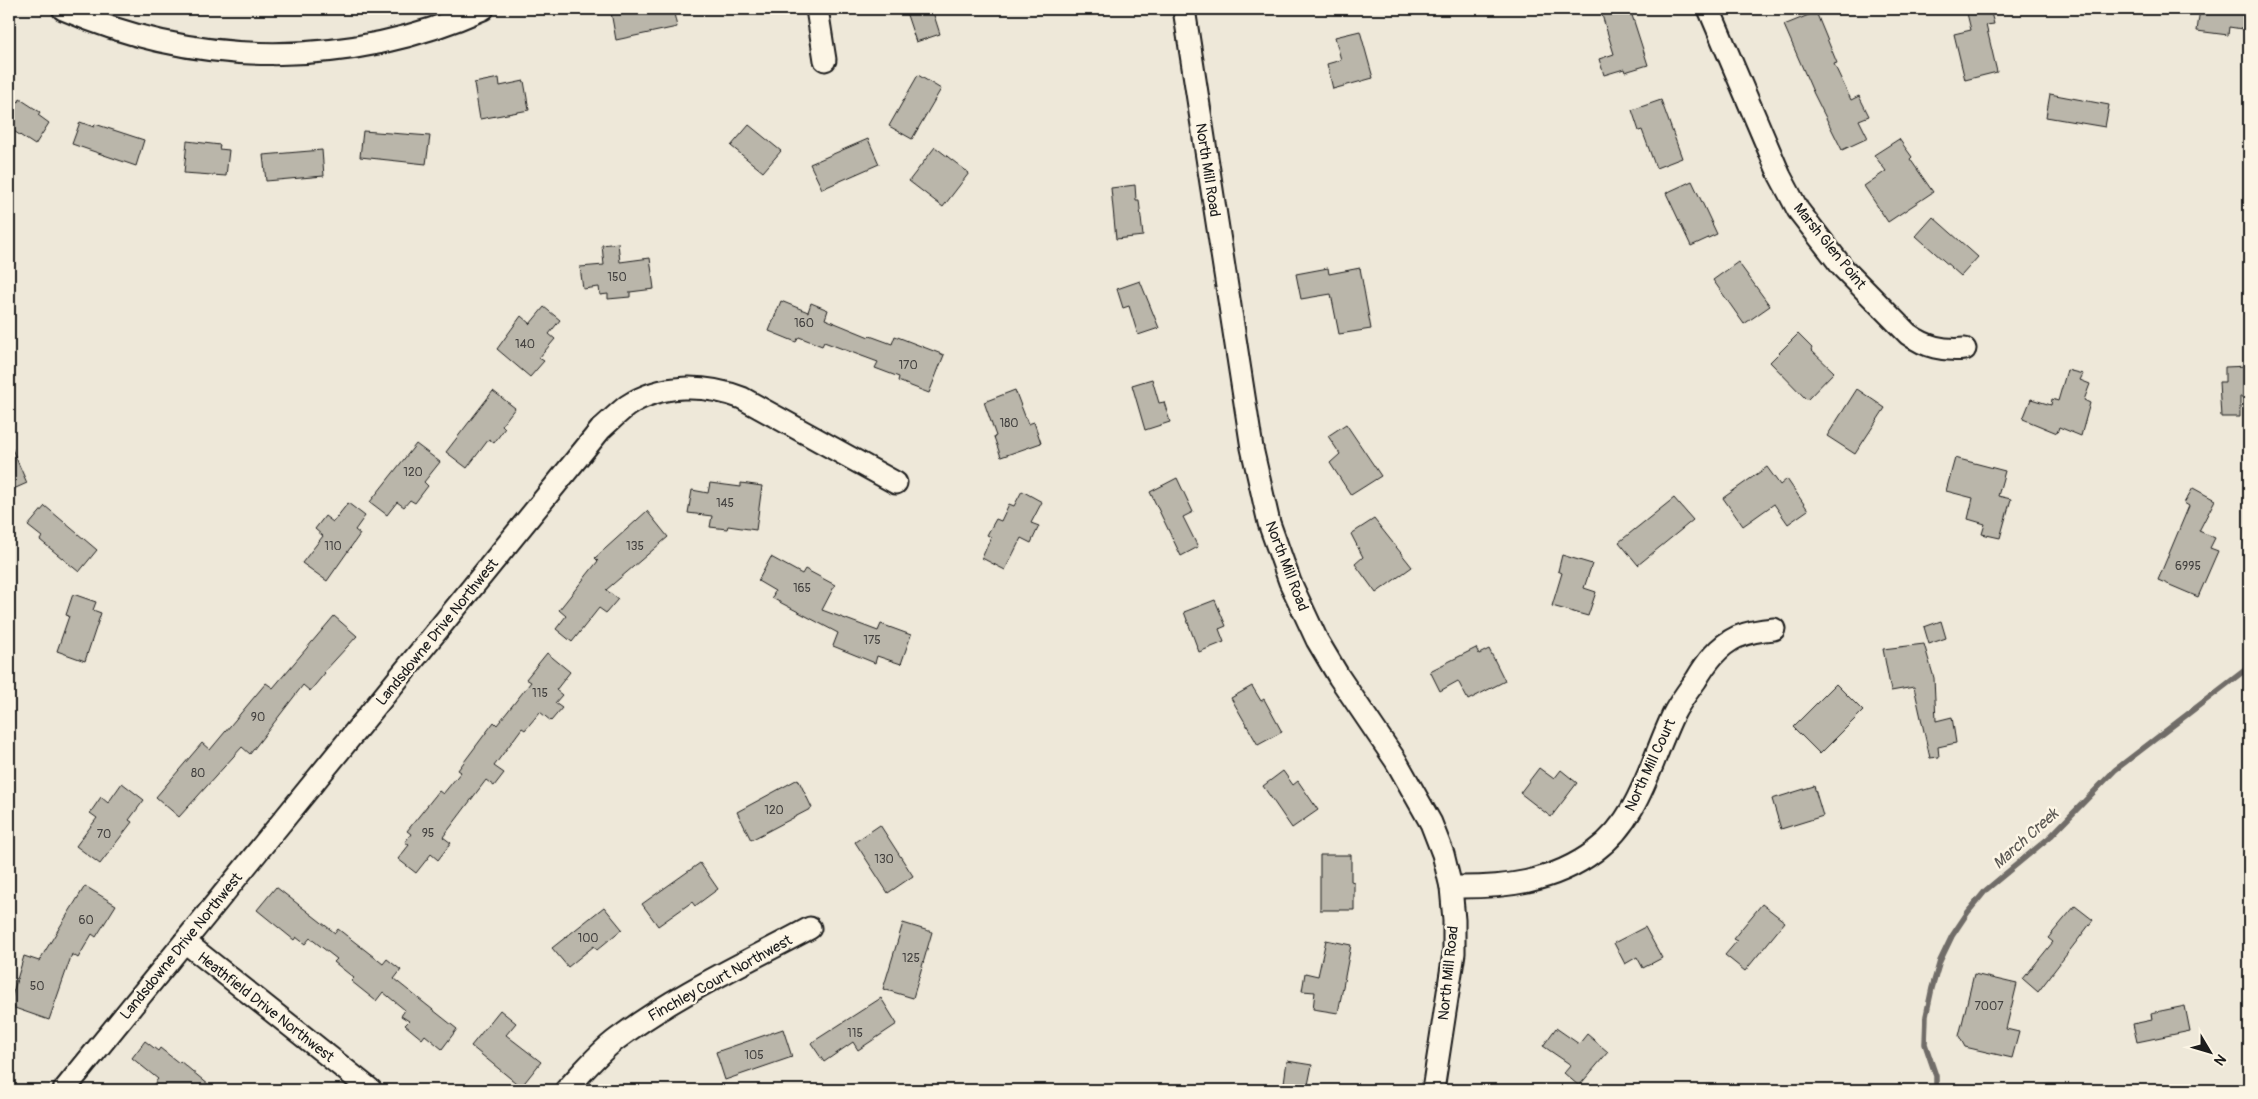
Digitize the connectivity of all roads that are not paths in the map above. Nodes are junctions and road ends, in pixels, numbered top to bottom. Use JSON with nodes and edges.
{"nodes":[{"id":1,"x":63,"y":9,"type":"edge"},
{"id":2,"x":483,"y":9,"type":"edge"},
{"id":3,"x":816,"y":9,"type":"edge"},
{"id":4,"x":1184,"y":9,"type":"edge"},
{"id":5,"x":1709,"y":9,"type":"edge"},
{"id":6,"x":825,"y":60,"type":"dead end"},
{"id":7,"x":1965,"y":348,"type":"dead end"},
{"id":8,"x":896,"y":483,"type":"dead end"},
{"id":9,"x":1774,"y":628,"type":"dead end"},
{"id":10,"x":1451,"y":887,"type":"junction"},
{"id":11,"x":810,"y":928,"type":"dead end"},
{"id":12,"x":185,"y":942,"type":"junction"},
{"id":13,"x":64,"y":1090,"type":"edge"},
{"id":14,"x":371,"y":1090,"type":"edge"},
{"id":15,"x":566,"y":1090,"type":"edge"},
{"id":16,"x":1433,"y":1090,"type":"edge"}],
"edges":[{"from":1,"to":2,"type":"street"},
{"from":3,"to":6,"type":"street"},
{"from":4,"to":10,"type":"street","name":"North Mill Road"},
{"from":5,"to":7,"type":"street","name":"Marsh Glen Point"},
{"from":8,"to":12,"type":"street","name":"Landsdowne Drive Northwest"},
{"from":9,"to":10,"type":"street","name":"North Mill Court"},
{"from":10,"to":16,"type":"street","name":"North Mill Road"},
{"from":11,"to":15,"type":"street","name":"Finchley Court Northwest"},
{"from":12,"to":13,"type":"street","name":"Landsdowne Drive Northwest"},
{"from":12,"to":14,"type":"street","name":"Heathfield Drive Northwest"}]}
